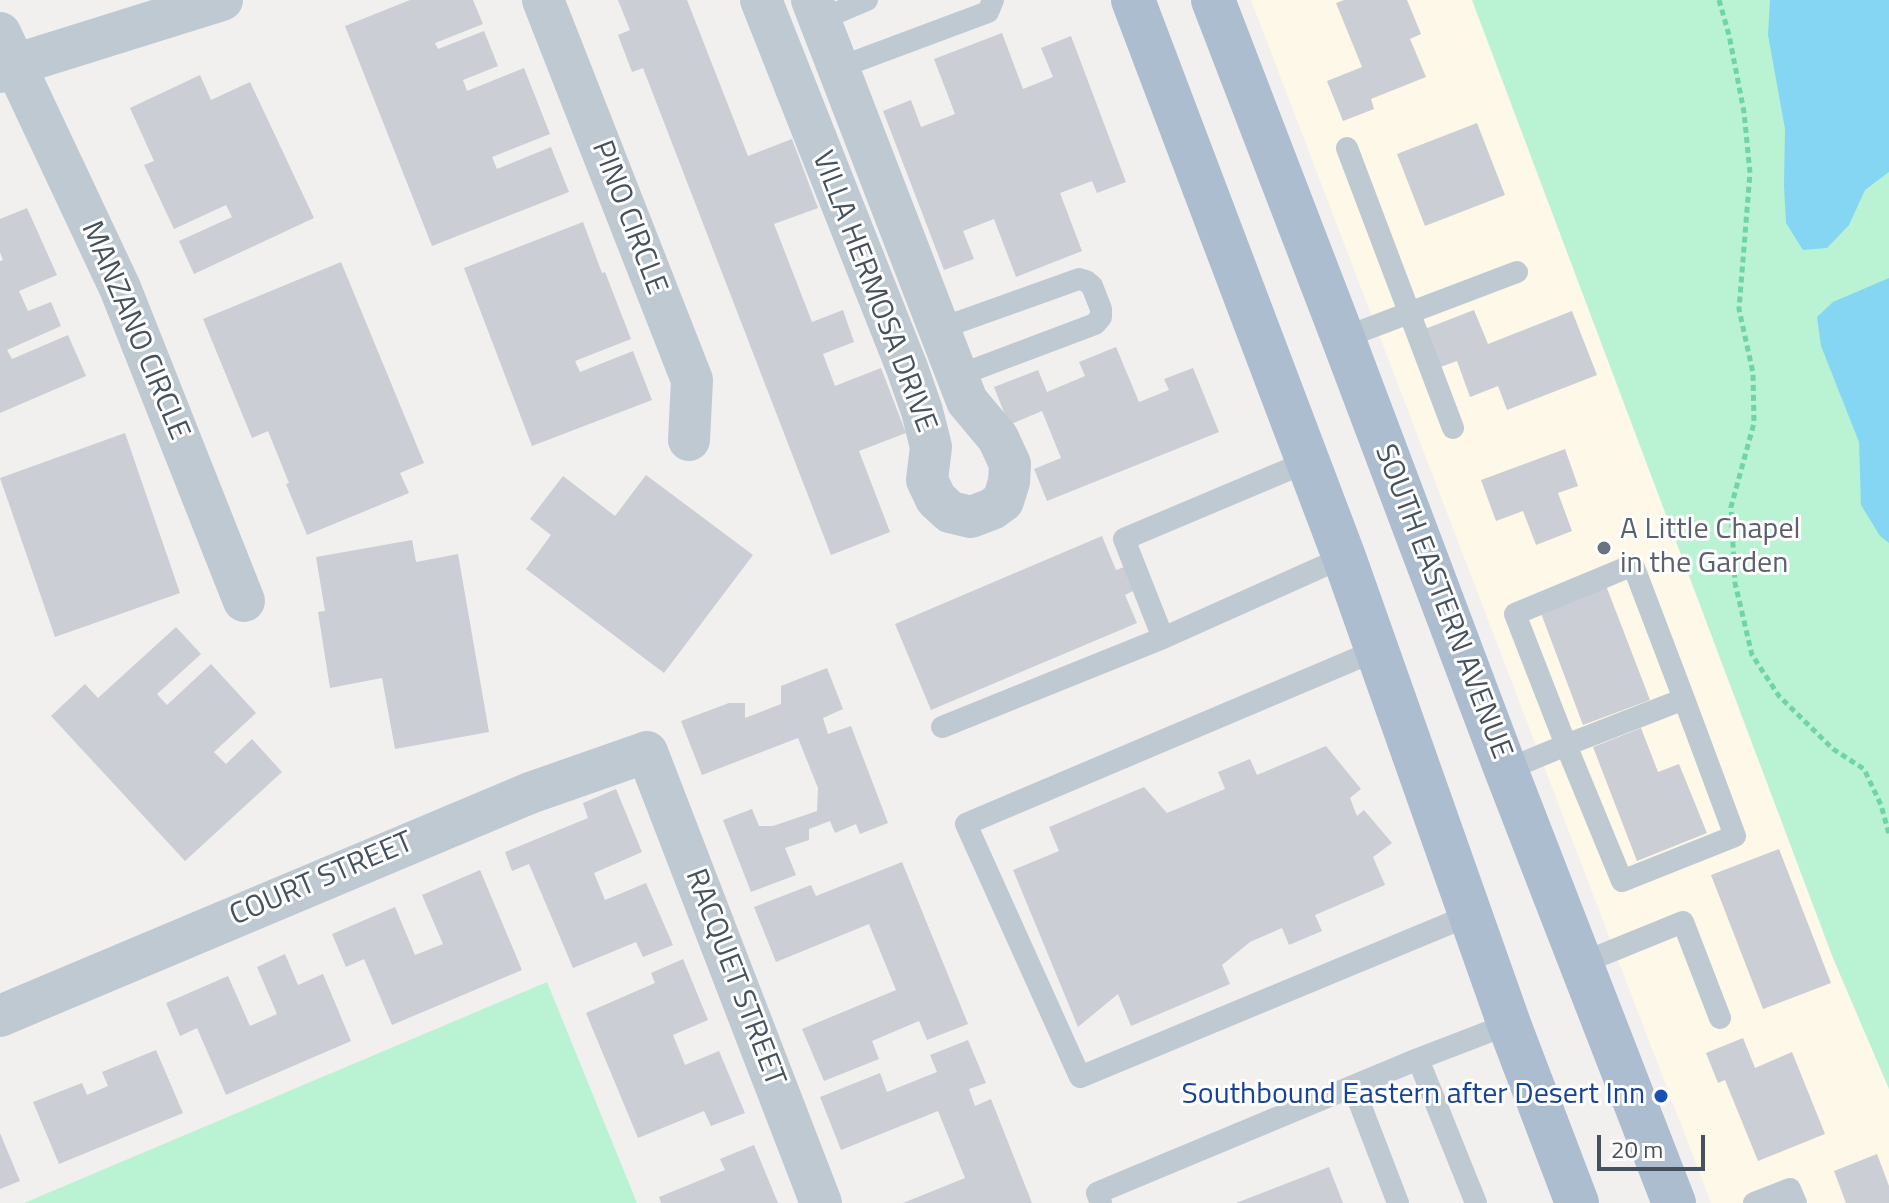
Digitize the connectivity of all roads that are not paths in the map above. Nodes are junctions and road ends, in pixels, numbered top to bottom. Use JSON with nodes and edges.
{"nodes":[{"id":1,"x":222,"y":0,"type":"edge"},
{"id":2,"x":543,"y":0,"type":"edge"},
{"id":3,"x":761,"y":0,"type":"edge"},
{"id":4,"x":867,"y":0,"type":"edge"},
{"id":5,"x":993,"y":0,"type":"edge"},
{"id":6,"x":1133,"y":0,"type":"edge"},
{"id":7,"x":1213,"y":0,"type":"edge"},
{"id":8,"x":814,"y":42,"type":"edge"},
{"id":9,"x":5,"y":57,"type":"edge"},
{"id":10,"x":1347,"y":148,"type":"dead end"},
{"id":11,"x":1517,"y":272,"type":"dead end"},
{"id":12,"x":1408,"y":313,"type":"junction"},
{"id":13,"x":1343,"y":338,"type":"junction"},
{"id":14,"x":934,"y":357,"type":"junction"},
{"id":15,"x":1453,"y":428,"type":"dead end"},
{"id":16,"x":689,"y":440,"type":"dead end"},
{"id":17,"x":1309,"y":461,"type":"junction"},
{"id":18,"x":1344,"y":557,"type":"junction"},
{"id":19,"x":244,"y":601,"type":"dead end"},
{"id":20,"x":1163,"y":638,"type":"junction"},
{"id":21,"x":1377,"y":650,"type":"junction"},
{"id":22,"x":1684,"y":699,"type":"junction"},
{"id":23,"x":942,"y":727,"type":"dead end"},
{"id":24,"x":1566,"y":745,"type":"junction"},
{"id":25,"x":647,"y":752,"type":"joint"},
{"id":26,"x":1506,"y":770,"type":"junction"},
{"id":27,"x":1470,"y":915,"type":"junction"},
{"id":28,"x":1582,"y":963,"type":"junction"},
{"id":29,"x":0,"y":1016,"type":"edge"},
{"id":30,"x":1720,"y":1018,"type":"dead end"},
{"id":31,"x":1509,"y":1024,"type":"junction"},
{"id":32,"x":1418,"y":1059,"type":"junction"},
{"id":33,"x":1353,"y":1086,"type":"junction"},
{"id":34,"x":821,"y":1203,"type":"edge"},
{"id":35,"x":1101,"y":1203,"type":"edge"},
{"id":36,"x":1398,"y":1203,"type":"edge"},
{"id":37,"x":1476,"y":1203,"type":"edge"},
{"id":38,"x":1577,"y":1203,"type":"edge"},
{"id":39,"x":1674,"y":1203,"type":"edge"},
{"id":40,"x":1754,"y":1203,"type":"edge"},
{"id":41,"x":1796,"y":1203,"type":"edge"}],
"edges":[{"from":1,"to":9,"type":"street"},
{"from":2,"to":16,"type":"street","name":"PINO CIRCLE"},
{"from":3,"to":8,"type":"street","name":"VILLA HERMOSA DRIVE"},
{"from":4,"to":8,"type":"lane"},
{"from":5,"to":8,"type":"lane"},
{"from":6,"to":17,"type":"main road"},
{"from":7,"to":13,"type":"main road","name":"SOUTH EASTERN AVENUE"},
{"from":8,"to":14,"type":"street","name":"VILLA HERMOSA DRIVE"},
{"from":8,"to":14,"type":"street","name":"VILLA HERMOSA DRIVE"},
{"from":9,"to":19,"type":"street","name":"MANZANO CIRCLE"},
{"from":10,"to":12,"type":"lane"},
{"from":11,"to":12,"type":"lane"},
{"from":12,"to":13,"type":"lane"},
{"from":12,"to":15,"type":"lane"},
{"from":13,"to":26,"type":"main road","name":"SOUTH EASTERN AVENUE"},
{"from":14,"to":14,"type":"lane"},
{"from":17,"to":18,"type":"main road"},
{"from":17,"to":20,"type":"lane"},
{"from":18,"to":20,"type":"lane"},
{"from":18,"to":21,"type":"main road"},
{"from":20,"to":23,"type":"lane"},
{"from":21,"to":27,"type":"main road"},
{"from":21,"to":27,"type":"lane"},
{"from":22,"to":24,"type":"lane"},
{"from":22,"to":24,"type":"lane"},
{"from":22,"to":24,"type":"lane"},
{"from":24,"to":26,"type":"lane"},
{"from":25,"to":29,"type":"street","name":"COURT STREET"},
{"from":25,"to":34,"type":"street","name":"RACQUET STREET"},
{"from":26,"to":28,"type":"main road","name":"SOUTH EASTERN AVENUE"},
{"from":27,"to":31,"type":"main road"},
{"from":28,"to":30,"type":"lane"},
{"from":28,"to":39,"type":"main road","name":"SOUTH EASTERN AVENUE"},
{"from":31,"to":32,"type":"lane"},
{"from":31,"to":38,"type":"main road"},
{"from":32,"to":33,"type":"lane"},
{"from":32,"to":37,"type":"lane"},
{"from":33,"to":35,"type":"lane"},
{"from":33,"to":36,"type":"lane"},
{"from":40,"to":41,"type":"lane"}]}
